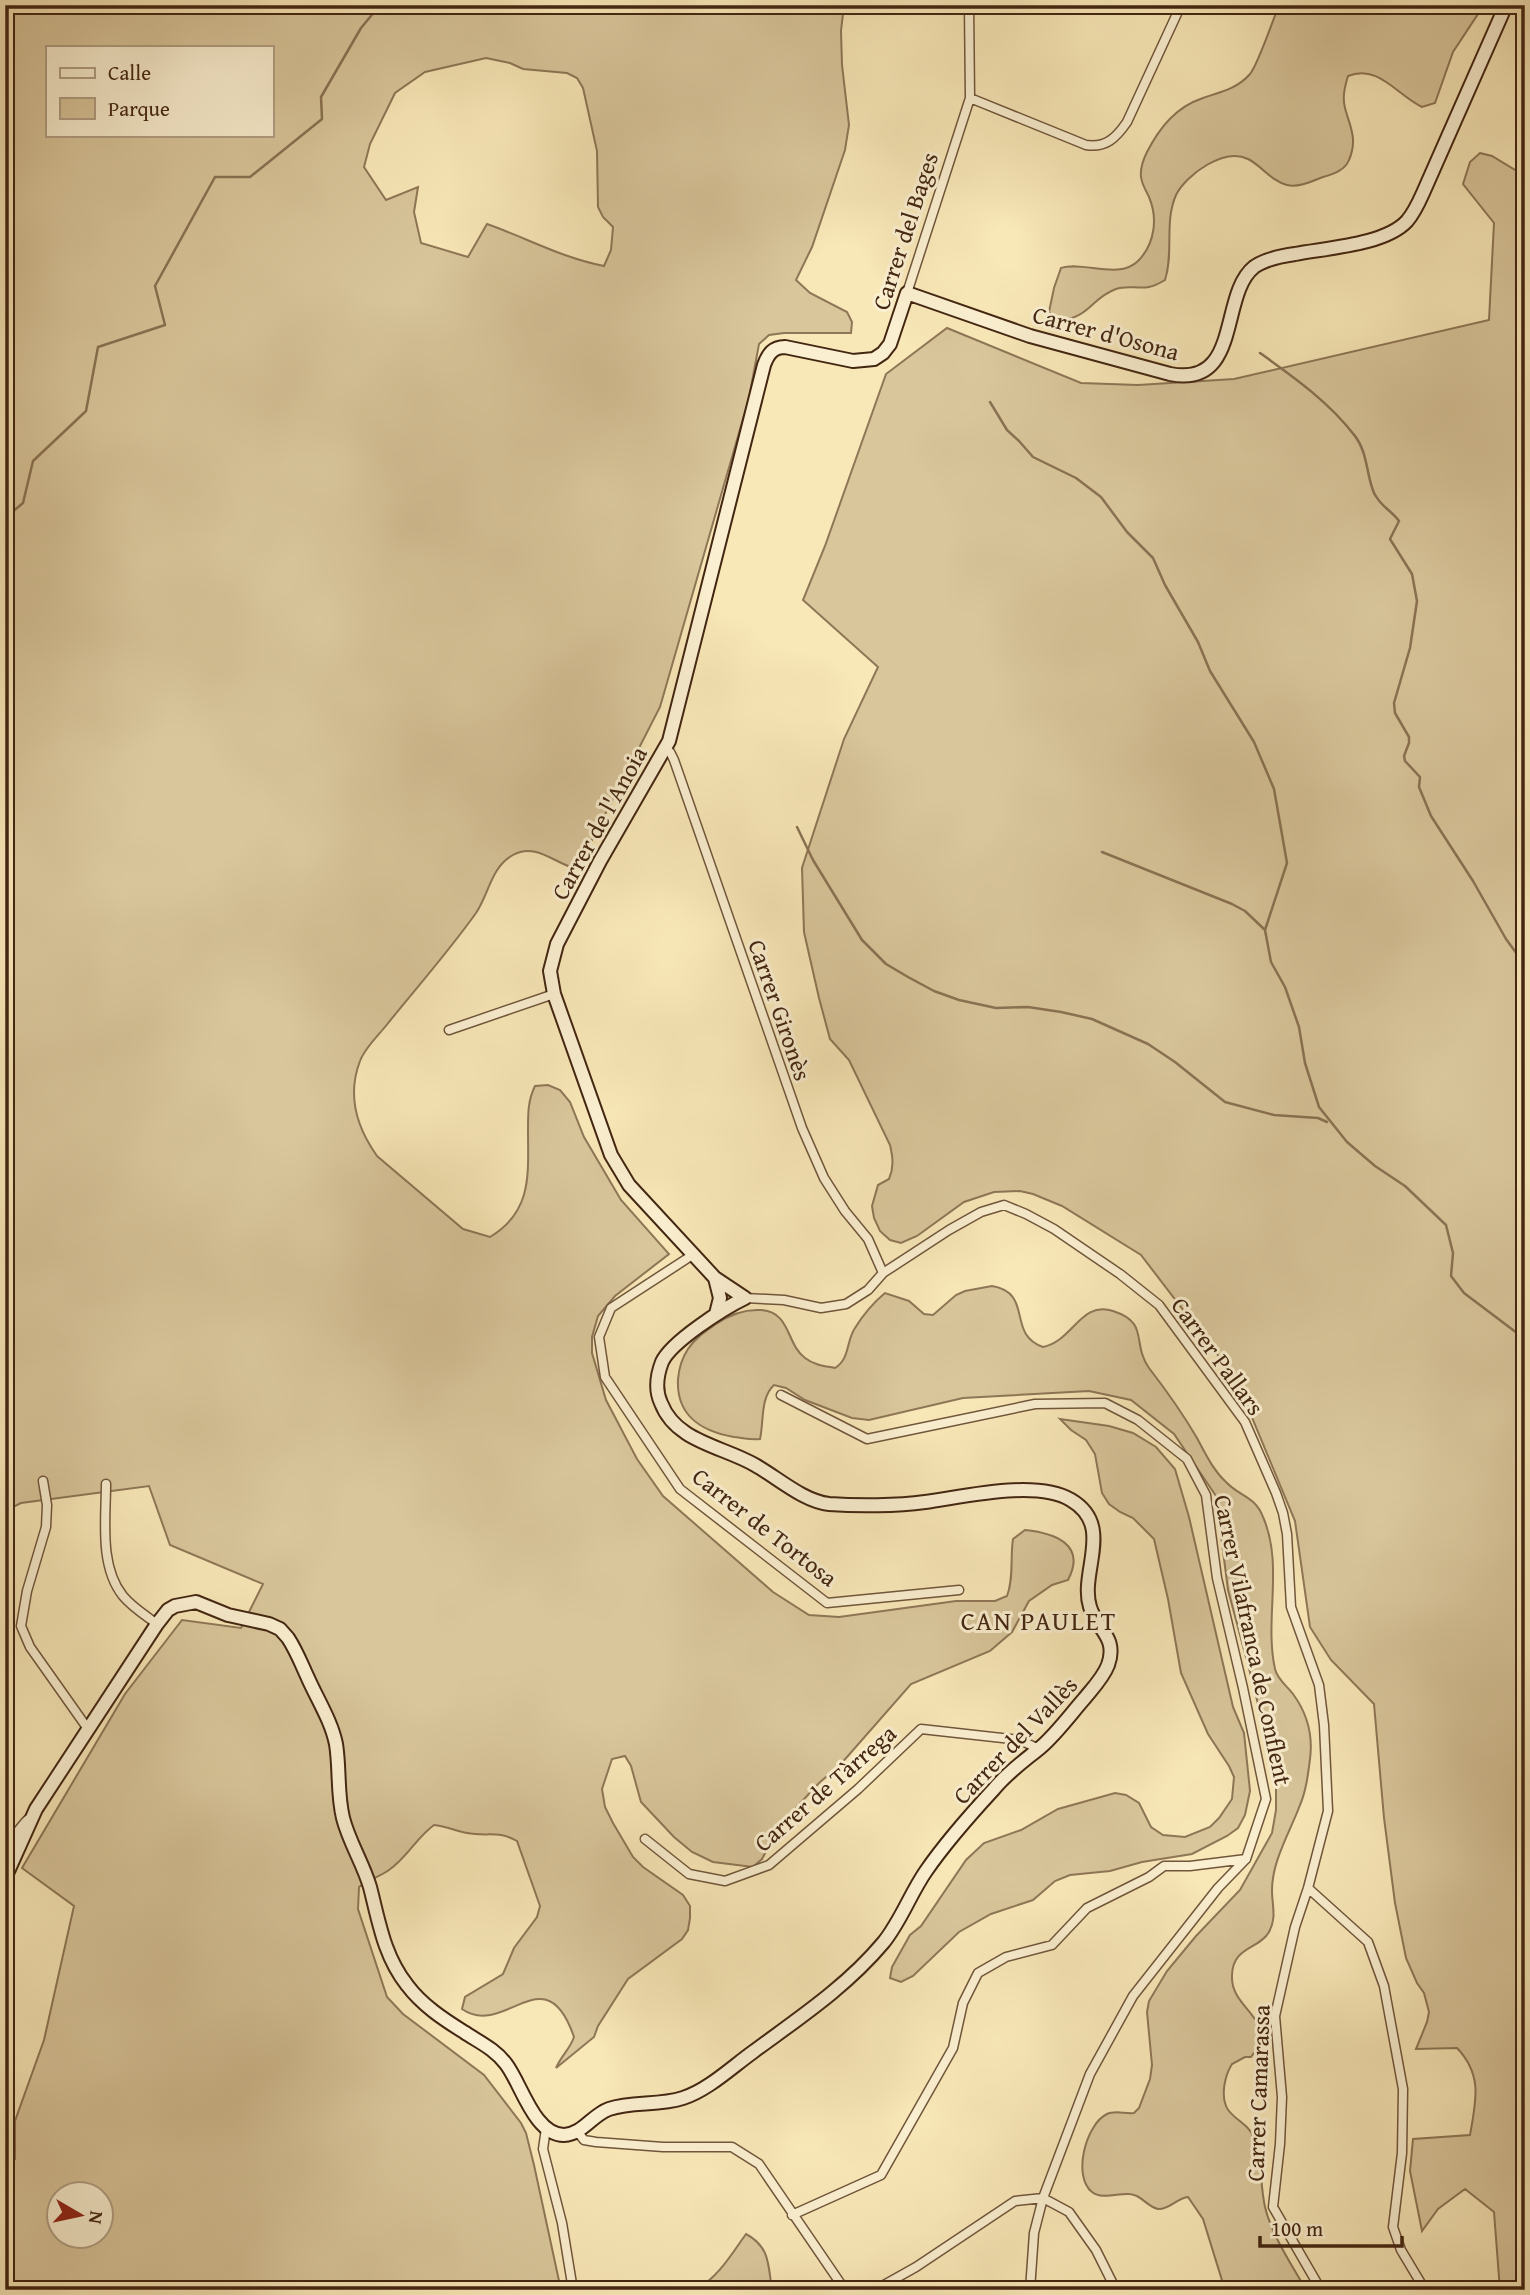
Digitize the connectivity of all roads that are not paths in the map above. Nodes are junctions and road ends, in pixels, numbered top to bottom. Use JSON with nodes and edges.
{"nodes":[{"id":1,"x":969,"y":5,"type":"edge"},
{"id":2,"x":1181,"y":5,"type":"edge"},
{"id":3,"x":1506,"y":5,"type":"edge"},
{"id":4,"x":971,"y":98,"type":"junction"},
{"id":5,"x":907,"y":293,"type":"junction"},
{"id":6,"x":772,"y":350,"type":"joint"},
{"id":7,"x":665,"y":748,"type":"junction"},
{"id":8,"x":554,"y":993,"type":"junction"},
{"id":9,"x":449,"y":1030,"type":"dead end"},
{"id":10,"x":694,"y":1254,"type":"junction"},
{"id":11,"x":883,"y":1273,"type":"junction"},
{"id":12,"x":715,"y":1278,"type":"junction"},
{"id":13,"x":745,"y":1298,"type":"junction"},
{"id":14,"x":716,"y":1314,"type":"junction"},
{"id":15,"x":781,"y":1395,"type":"dead end"},
{"id":16,"x":43,"y":1481,"type":"dead end"},
{"id":17,"x":106,"y":1483,"type":"dead end"},
{"id":18,"x":959,"y":1590,"type":"dead end"},
{"id":19,"x":157,"y":1624,"type":"junction"},
{"id":20,"x":88,"y":1729,"type":"junction"},
{"id":21,"x":1039,"y":1749,"type":"junction"},
{"id":22,"x":36,"y":1809,"type":"junction"},
{"id":23,"x":645,"y":1839,"type":"dead end"},
{"id":24,"x":6,"y":1850,"type":"edge"},
{"id":25,"x":1246,"y":1860,"type":"junction"},
{"id":26,"x":5,"y":1863,"type":"edge"},
{"id":27,"x":5,"y":1878,"type":"edge"},
{"id":28,"x":1308,"y":1888,"type":"junction"},
{"id":29,"x":546,"y":2128,"type":"junction"},
{"id":30,"x":577,"y":2131,"type":"junction"},
{"id":31,"x":1043,"y":2198,"type":"junction"},
{"id":32,"x":792,"y":2215,"type":"junction"},
{"id":33,"x":573,"y":2290,"type":"edge"},
{"id":34,"x":845,"y":2290,"type":"edge"},
{"id":35,"x":875,"y":2290,"type":"edge"},
{"id":36,"x":1030,"y":2290,"type":"edge"},
{"id":37,"x":1116,"y":2290,"type":"edge"},
{"id":38,"x":1321,"y":2290,"type":"edge"},
{"id":39,"x":1425,"y":2290,"type":"edge"}],
"edges":[{"from":1,"to":4,"type":"street","name":"Carrer del Bages"},
{"from":2,"to":4,"type":"street"},
{"from":3,"to":5,"type":"street","name":"Carrer d'Osona"},
{"from":4,"to":5,"type":"street","name":"Carrer del Bages"},
{"from":5,"to":6,"type":"street","name":"Carrer del Bages"},
{"from":6,"to":7,"type":"street","name":"Carrer de l'Anoia"},
{"from":7,"to":8,"type":"street","name":"Carrer de l'Anoia"},
{"from":7,"to":11,"type":"street","name":"Carrer Gironès"},
{"from":8,"to":9,"type":"street"},
{"from":8,"to":10,"type":"street","name":"Carrer de l'Anoia"},
{"from":10,"to":12,"type":"street","name":"Carrer de l'Anoia"},
{"from":10,"to":18,"type":"street","name":"Carrer de Tortosa"},
{"from":11,"to":13,"type":"street","name":"Carrer Pallars"},
{"from":11,"to":28,"type":"street","name":"Carrer Pallars"},
{"from":12,"to":13,"type":"street","name":"Carrer de l'Anoia"},
{"from":12,"to":14,"type":"street"},
{"from":13,"to":14,"type":"street","name":"Carrer del Vallès"},
{"from":14,"to":21,"type":"street","name":"Carrer del Vallès"},
{"from":15,"to":25,"type":"street","name":"Carrer Vilafranca de Conflent"},
{"from":16,"to":20,"type":"street"},
{"from":17,"to":19,"type":"street"},
{"from":19,"to":20,"type":"street"},
{"from":19,"to":29,"type":"street"},
{"from":20,"to":22,"type":"street"},
{"from":21,"to":23,"type":"street","name":"Carrer de Tàrrega"},
{"from":21,"to":30,"type":"street","name":"Carrer del Vallès"},
{"from":22,"to":24,"type":"street"},
{"from":22,"to":27,"type":"street"},
{"from":24,"to":26,"type":"street"},
{"from":25,"to":31,"type":"street","name":"Carrer Vilafranca de Conflent"},
{"from":25,"to":32,"type":"street"},
{"from":28,"to":38,"type":"street","name":"Carrer Camarassa"},
{"from":28,"to":39,"type":"street"},
{"from":29,"to":30,"type":"street"},
{"from":29,"to":33,"type":"street"},
{"from":30,"to":32,"type":"street"},
{"from":31,"to":35,"type":"street"},
{"from":31,"to":36,"type":"street","name":"Carrer Vilafranca de Conflent"},
{"from":31,"to":37,"type":"street"},
{"from":32,"to":34,"type":"street"}]}
